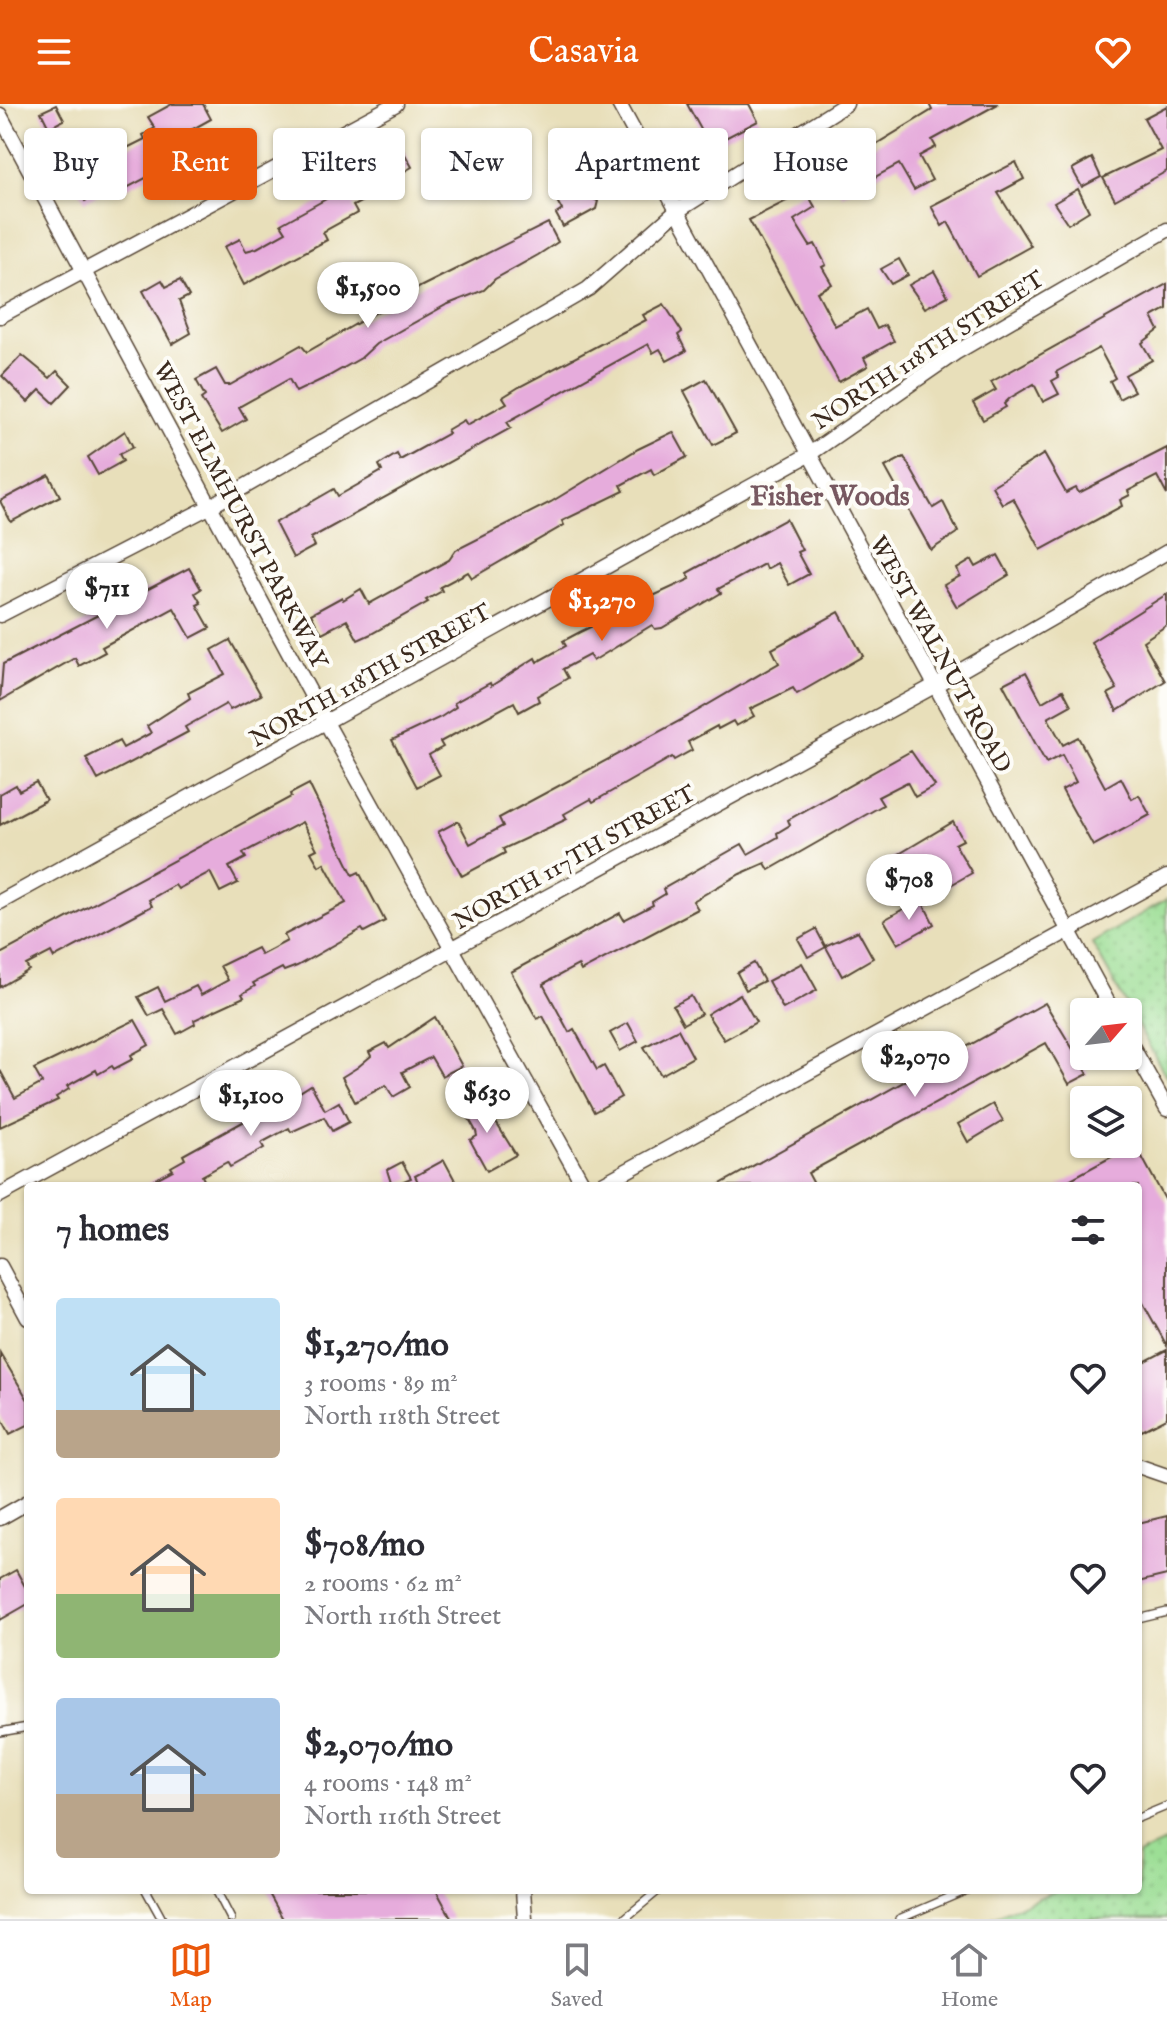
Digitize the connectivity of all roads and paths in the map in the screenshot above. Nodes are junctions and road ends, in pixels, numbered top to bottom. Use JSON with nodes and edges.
{"nodes":[{"id":1,"x":396,"y":104,"type":"edge"},
{"id":2,"x":619,"y":104,"type":"edge"},
{"id":3,"x":846,"y":104,"type":"edge"},
{"id":4,"x":0,"y":115,"type":"edge"},
{"id":5,"x":677,"y":211,"type":"junction"},
{"id":6,"x":1167,"y":230,"type":"edge"},
{"id":7,"x":85,"y":271,"type":"junction"},
{"id":8,"x":0,"y":316,"type":"edge"},
{"id":9,"x":808,"y":455,"type":"junction"},
{"id":10,"x":211,"y":506,"type":"junction"},
{"id":11,"x":1167,"y":552,"type":"edge"},
{"id":12,"x":0,"y":615,"type":"edge"},
{"id":13,"x":934,"y":686,"type":"junction"},
{"id":14,"x":327,"y":724,"type":"junction"},
{"id":15,"x":1167,"y":877,"type":"edge"},
{"id":16,"x":0,"y":902,"type":"edge"},
{"id":17,"x":1068,"y":930,"type":"junction"},
{"id":18,"x":452,"y":949,"type":"junction"},
{"id":19,"x":1105,"y":998,"type":"edge"},
{"id":20,"x":1142,"y":1064,"type":"edge"},
{"id":21,"x":1167,"y":1109,"type":"edge"},
{"id":22,"x":582,"y":1182,"type":"edge"},
{"id":23,"x":606,"y":1182,"type":"edge"},
{"id":24,"x":0,"y":1195,"type":"edge"},
{"id":25,"x":0,"y":1266,"type":"edge"},
{"id":26,"x":24,"y":1311,"type":"edge"},
{"id":27,"x":1142,"y":1467,"type":"edge"},
{"id":28,"x":1167,"y":1476,"type":"edge"},
{"id":29,"x":24,"y":1504,"type":"edge"},
{"id":30,"x":0,"y":1518,"type":"edge"},
{"id":31,"x":1167,"y":1612,"type":"edge"},
{"id":32,"x":1142,"y":1618,"type":"edge"},
{"id":33,"x":24,"y":1728,"type":"edge"},
{"id":34,"x":0,"y":1732,"type":"edge"},
{"id":35,"x":1167,"y":1806,"type":"edge"},
{"id":36,"x":1142,"y":1816,"type":"edge"},
{"id":37,"x":148,"y":1894,"type":"edge"},
{"id":38,"x":218,"y":1894,"type":"edge"},
{"id":39,"x":523,"y":1894,"type":"edge"},
{"id":40,"x":654,"y":1894,"type":"edge"},
{"id":41,"x":958,"y":1894,"type":"edge"},
{"id":42,"x":162,"y":1919,"type":"edge"},
{"id":43,"x":231,"y":1919,"type":"edge"},
{"id":44,"x":525,"y":1919,"type":"edge"},
{"id":45,"x":624,"y":1919,"type":"edge"},
{"id":46,"x":899,"y":1919,"type":"edge"}],
"edges":[{"from":1,"to":7,"type":"street"},
{"from":2,"to":5,"type":"street","name":"WEST WALNUT ROAD"},
{"from":3,"to":5,"type":"street"},
{"from":4,"to":7,"type":"street","name":"WEST ELMHURST PARKWAY"},
{"from":5,"to":9,"type":"street","name":"WEST WALNUT ROAD"},
{"from":5,"to":10,"type":"street"},
{"from":6,"to":9,"type":"street","name":"NORTH 118TH STREET"},
{"from":7,"to":8,"type":"street"},
{"from":7,"to":10,"type":"street","name":"WEST ELMHURST PARKWAY"},
{"from":9,"to":13,"type":"street","name":"WEST WALNUT ROAD"},
{"from":9,"to":14,"type":"street","name":"NORTH 118TH STREET"},
{"from":10,"to":12,"type":"street"},
{"from":10,"to":14,"type":"street","name":"WEST ELMHURST PARKWAY"},
{"from":11,"to":13,"type":"street","name":"NORTH 117TH STREET"},
{"from":13,"to":17,"type":"street","name":"WEST WALNUT ROAD"},
{"from":13,"to":18,"type":"street","name":"NORTH 117TH STREET"},
{"from":14,"to":16,"type":"street","name":"NORTH 118TH STREET"},
{"from":14,"to":18,"type":"street","name":"WEST ELMHURST PARKWAY"},
{"from":15,"to":17,"type":"street"},
{"from":17,"to":19,"type":"street","name":"WEST WALNUT ROAD"},
{"from":17,"to":23,"type":"street"},
{"from":18,"to":22,"type":"street","name":"WEST ELMHURST PARKWAY"},
{"from":18,"to":24,"type":"street","name":"NORTH 117TH STREET"},
{"from":20,"to":21,"type":"street"},
{"from":25,"to":26,"type":"street"},
{"from":27,"to":28,"type":"street"},
{"from":29,"to":30,"type":"street"},
{"from":31,"to":32,"type":"lane"},
{"from":33,"to":34,"type":"lane"},
{"from":35,"to":36,"type":"lane"},
{"from":37,"to":42,"type":"lane"},
{"from":38,"to":43,"type":"lane"},
{"from":39,"to":44,"type":"street"},
{"from":40,"to":45,"type":"lane"},
{"from":41,"to":46,"type":"lane"}]}
